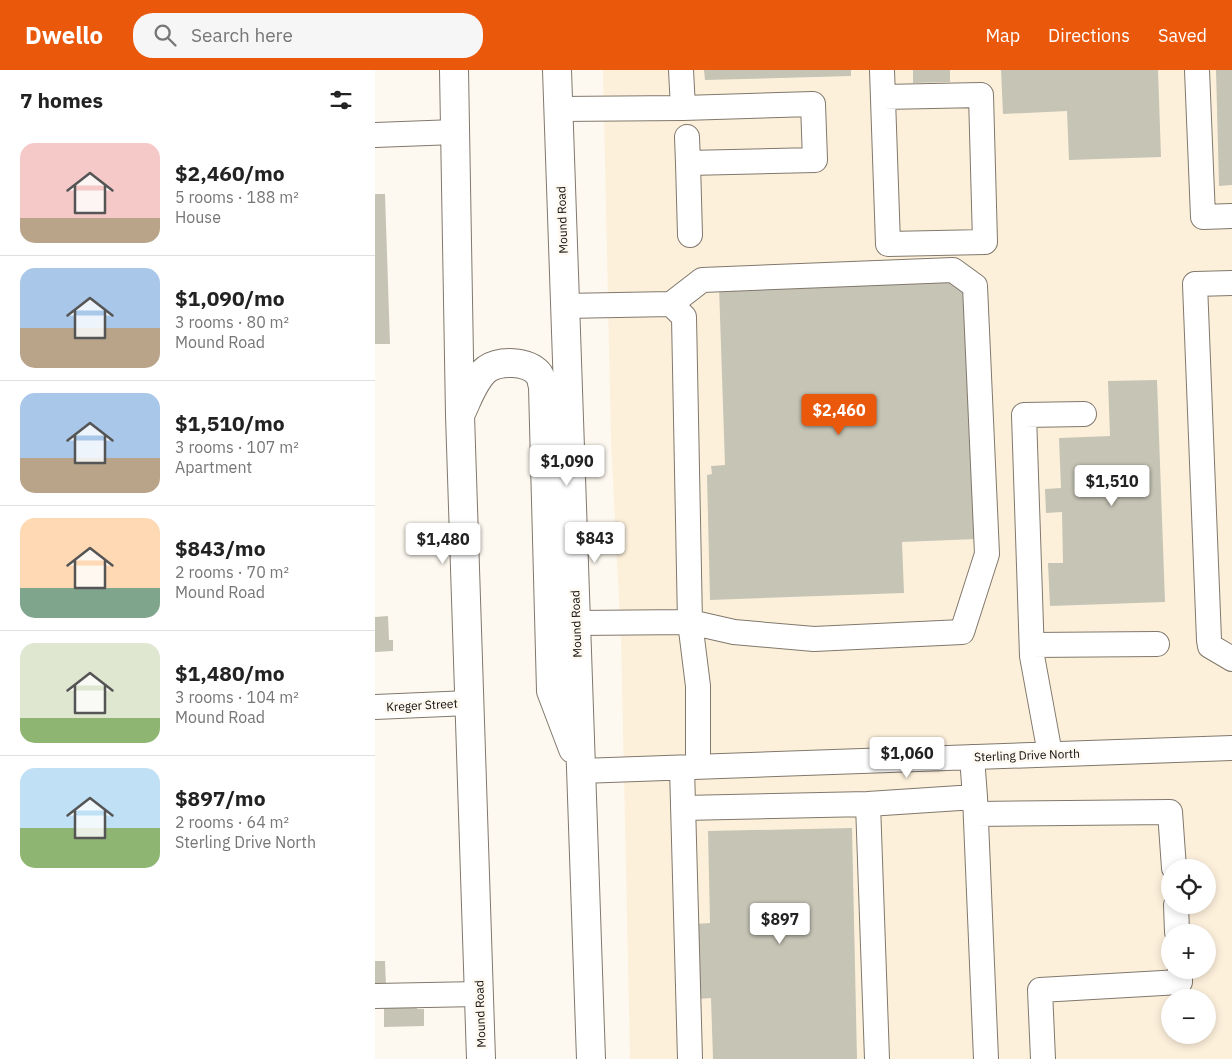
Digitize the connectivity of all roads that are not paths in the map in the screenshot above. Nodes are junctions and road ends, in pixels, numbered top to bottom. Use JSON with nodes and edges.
{"nodes":[{"id":1,"x":454,"y":70,"type":"edge"},
{"id":2,"x":557,"y":70,"type":"edge"},
{"id":3,"x":681,"y":70,"type":"edge"},
{"id":4,"x":883,"y":70,"type":"edge"},
{"id":5,"x":1197,"y":70,"type":"edge"},
{"id":6,"x":883,"y":97,"type":"junction"},
{"id":7,"x":683,"y":108,"type":"junction"},
{"id":8,"x":558,"y":109,"type":"junction"},
{"id":9,"x":455,"y":132,"type":"junction"},
{"id":10,"x":375,"y":135,"type":"edge"},
{"id":11,"x":687,"y":137,"type":"dead end"},
{"id":12,"x":688,"y":163,"type":"junction"},
{"id":13,"x":1232,"y":216,"type":"edge"},
{"id":14,"x":690,"y":235,"type":"dead end"},
{"id":15,"x":1232,"y":283,"type":"edge"},
{"id":16,"x":671,"y":304,"type":"junction"},
{"id":17,"x":565,"y":306,"type":"junction"},
{"id":18,"x":1084,"y":414,"type":"dead end"},
{"id":19,"x":460,"y":415,"type":"junction"},
{"id":20,"x":690,"y":622,"type":"junction"},
{"id":21,"x":576,"y":623,"type":"junction"},
{"id":22,"x":1157,"y":644,"type":"dead end"},
{"id":23,"x":1032,"y":645,"type":"junction"},
{"id":24,"x":1232,"y":659,"type":"edge"},
{"id":25,"x":469,"y":703,"type":"junction"},
{"id":26,"x":375,"y":707,"type":"edge"},
{"id":27,"x":1232,"y":748,"type":"edge"},
{"id":28,"x":1050,"y":754,"type":"junction"},
{"id":29,"x":972,"y":757,"type":"junction"},
{"id":30,"x":690,"y":767,"type":"junction"},
{"id":31,"x":581,"y":771,"type":"junction"},
{"id":32,"x":868,"y":804,"type":"junction"},
{"id":33,"x":975,"y":806,"type":"junction"},
{"id":34,"x":683,"y":808,"type":"junction"},
{"id":35,"x":1173,"y":859,"type":"edge"},
{"id":36,"x":1180,"y":979,"type":"edge"},
{"id":37,"x":479,"y":994,"type":"junction"},
{"id":38,"x":375,"y":996,"type":"edge"},
{"id":39,"x":481,"y":1059,"type":"edge"},
{"id":40,"x":591,"y":1059,"type":"edge"},
{"id":41,"x":690,"y":1059,"type":"edge"},
{"id":42,"x":877,"y":1059,"type":"edge"},
{"id":43,"x":986,"y":1059,"type":"edge"},
{"id":44,"x":1043,"y":1059,"type":"edge"}],
"edges":[{"from":1,"to":9,"type":"main road","name":"Mound Road"},
{"from":2,"to":8,"type":"main road","name":"Mound Road"},
{"from":3,"to":7,"type":"street"},
{"from":4,"to":6,"type":"street"},
{"from":5,"to":13,"type":"street"},
{"from":6,"to":6,"type":"street"},
{"from":7,"to":8,"type":"street"},
{"from":7,"to":12,"type":"street"},
{"from":8,"to":17,"type":"main road","name":"Mound Road"},
{"from":9,"to":10,"type":"street"},
{"from":9,"to":19,"type":"main road","name":"Mound Road"},
{"from":11,"to":12,"type":"street"},
{"from":12,"to":14,"type":"street"},
{"from":15,"to":24,"type":"street"},
{"from":16,"to":17,"type":"street"},
{"from":16,"to":20,"type":"street"},
{"from":16,"to":20,"type":"street"},
{"from":17,"to":21,"type":"main road","name":"Mound Road"},
{"from":18,"to":23,"type":"street"},
{"from":19,"to":25,"type":"main road","name":"Mound Road"},
{"from":19,"to":31,"type":"main road"},
{"from":20,"to":21,"type":"street"},
{"from":20,"to":30,"type":"street"},
{"from":21,"to":31,"type":"main road","name":"Mound Road"},
{"from":22,"to":23,"type":"street"},
{"from":23,"to":28,"type":"street"},
{"from":25,"to":26,"type":"street","name":"Kreger Street"},
{"from":25,"to":37,"type":"main road","name":"Mound Road"},
{"from":27,"to":28,"type":"street","name":"Sterling Drive North"},
{"from":28,"to":29,"type":"street","name":"Sterling Drive North"},
{"from":29,"to":30,"type":"street","name":"Sterling Drive North"},
{"from":29,"to":33,"type":"street"},
{"from":30,"to":31,"type":"street","name":"Sterling Drive North"},
{"from":30,"to":34,"type":"street"},
{"from":31,"to":40,"type":"main road","name":"Mound Road"},
{"from":32,"to":33,"type":"street"},
{"from":32,"to":34,"type":"street"},
{"from":32,"to":42,"type":"street"},
{"from":33,"to":35,"type":"street"},
{"from":33,"to":43,"type":"street"},
{"from":34,"to":41,"type":"street"},
{"from":36,"to":44,"type":"street"},
{"from":37,"to":38,"type":"street"},
{"from":37,"to":39,"type":"main road","name":"Mound Road"}]}
